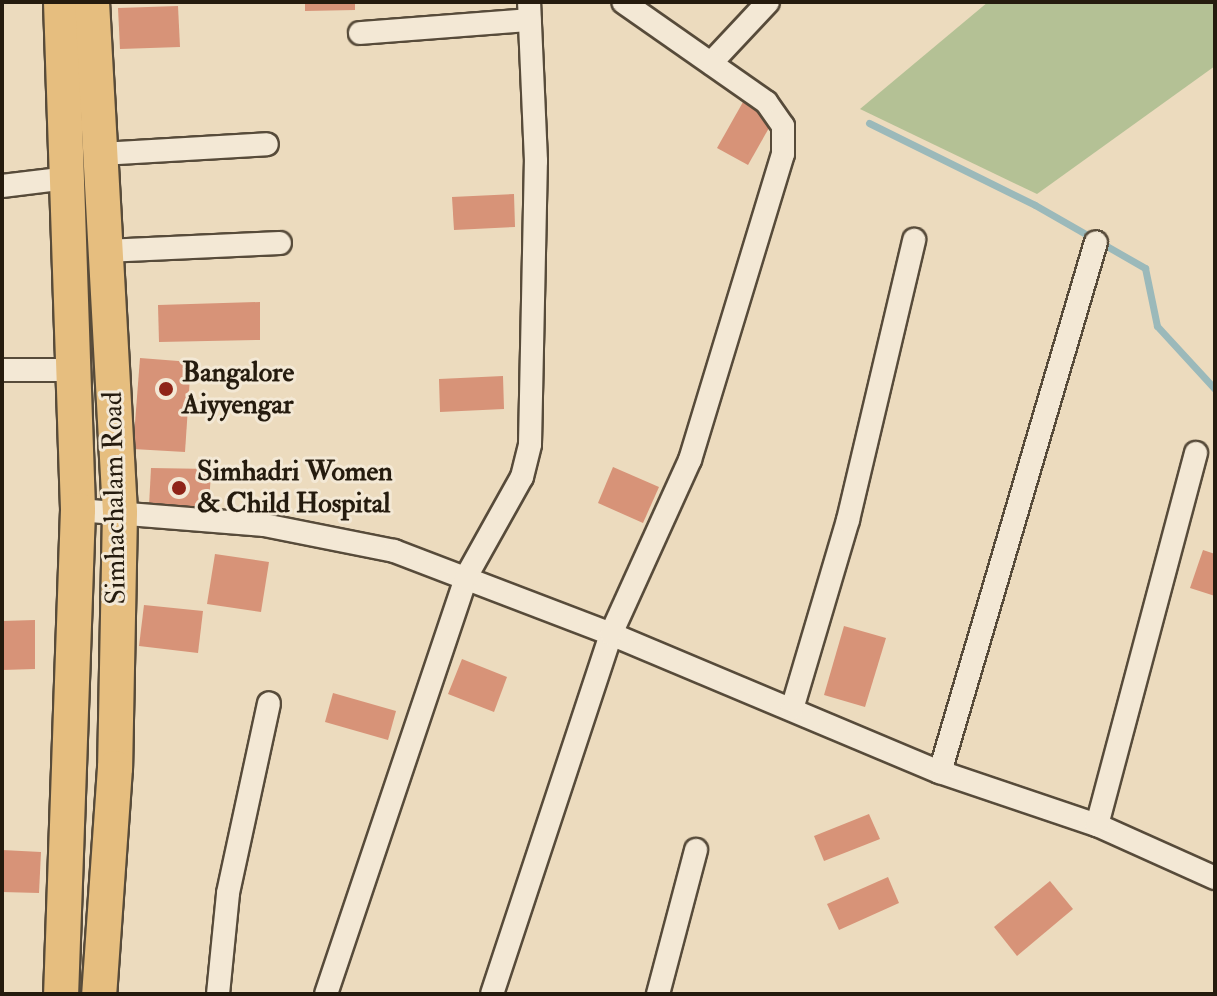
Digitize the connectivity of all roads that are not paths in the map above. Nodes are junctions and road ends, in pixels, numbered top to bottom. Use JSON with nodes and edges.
{"nodes":[{"id":1,"x":61,"y":2,"type":"edge"},
{"id":2,"x":92,"y":2,"type":"edge"},
{"id":3,"x":623,"y":2,"type":"edge"},
{"id":4,"x":768,"y":2,"type":"edge"},
{"id":5,"x":529,"y":11,"type":"edge"},
{"id":6,"x":360,"y":33,"type":"dead end"},
{"id":7,"x":711,"y":63,"type":"junction"},
{"id":8,"x":267,"y":144,"type":"dead end"},
{"id":9,"x":101,"y":154,"type":"junction"},
{"id":10,"x":67,"y":178,"type":"junction"},
{"id":11,"x":2,"y":186,"type":"edge"},
{"id":12,"x":914,"y":240,"type":"dead end"},
{"id":13,"x":1096,"y":242,"type":"dead end"},
{"id":14,"x":280,"y":243,"type":"dead end"},
{"id":15,"x":105,"y":251,"type":"junction"},
{"id":16,"x":2,"y":370,"type":"edge"},
{"id":17,"x":73,"y":370,"type":"junction"},
{"id":18,"x":1196,"y":453,"type":"dead end"},
{"id":19,"x":78,"y":510,"type":"junction"},
{"id":20,"x":120,"y":512,"type":"junction"},
{"id":21,"x":466,"y":577,"type":"junction"},
{"id":22,"x":611,"y":634,"type":"junction"},
{"id":23,"x":269,"y":703,"type":"dead end"},
{"id":24,"x":792,"y":709,"type":"junction"},
{"id":25,"x":940,"y":772,"type":"junction"},
{"id":26,"x":1097,"y":825,"type":"junction"},
{"id":27,"x":696,"y":850,"type":"dead end"},
{"id":28,"x":1215,"y":878,"type":"edge"},
{"id":29,"x":64,"y":993,"type":"edge"},
{"id":30,"x":99,"y":994,"type":"edge"},
{"id":31,"x":218,"y":994,"type":"edge"},
{"id":32,"x":326,"y":994,"type":"edge"},
{"id":33,"x":492,"y":994,"type":"edge"},
{"id":34,"x":658,"y":994,"type":"edge"}],
"edges":[{"from":1,"to":10,"type":"main road"},
{"from":2,"to":9,"type":"main road","name":"Simhachalam Road"},
{"from":3,"to":7,"type":"street"},
{"from":4,"to":7,"type":"street"},
{"from":5,"to":6,"type":"street"},
{"from":5,"to":21,"type":"street"},
{"from":7,"to":22,"type":"street"},
{"from":8,"to":9,"type":"street"},
{"from":9,"to":15,"type":"main road","name":"Simhachalam Road"},
{"from":10,"to":11,"type":"street"},
{"from":10,"to":17,"type":"main road"},
{"from":12,"to":24,"type":"street"},
{"from":13,"to":25,"type":"street"},
{"from":14,"to":15,"type":"street"},
{"from":15,"to":20,"type":"main road","name":"Simhachalam Road"},
{"from":16,"to":17,"type":"street"},
{"from":17,"to":19,"type":"main road"},
{"from":18,"to":26,"type":"street"},
{"from":19,"to":20,"type":"street"},
{"from":19,"to":29,"type":"main road"},
{"from":20,"to":21,"type":"street"},
{"from":20,"to":30,"type":"main road","name":"Simhachalam Road"},
{"from":21,"to":22,"type":"street"},
{"from":21,"to":32,"type":"street"},
{"from":22,"to":24,"type":"street"},
{"from":22,"to":33,"type":"street"},
{"from":23,"to":31,"type":"street"},
{"from":24,"to":25,"type":"street"},
{"from":25,"to":26,"type":"street"},
{"from":26,"to":28,"type":"street"},
{"from":27,"to":34,"type":"street"}]}
